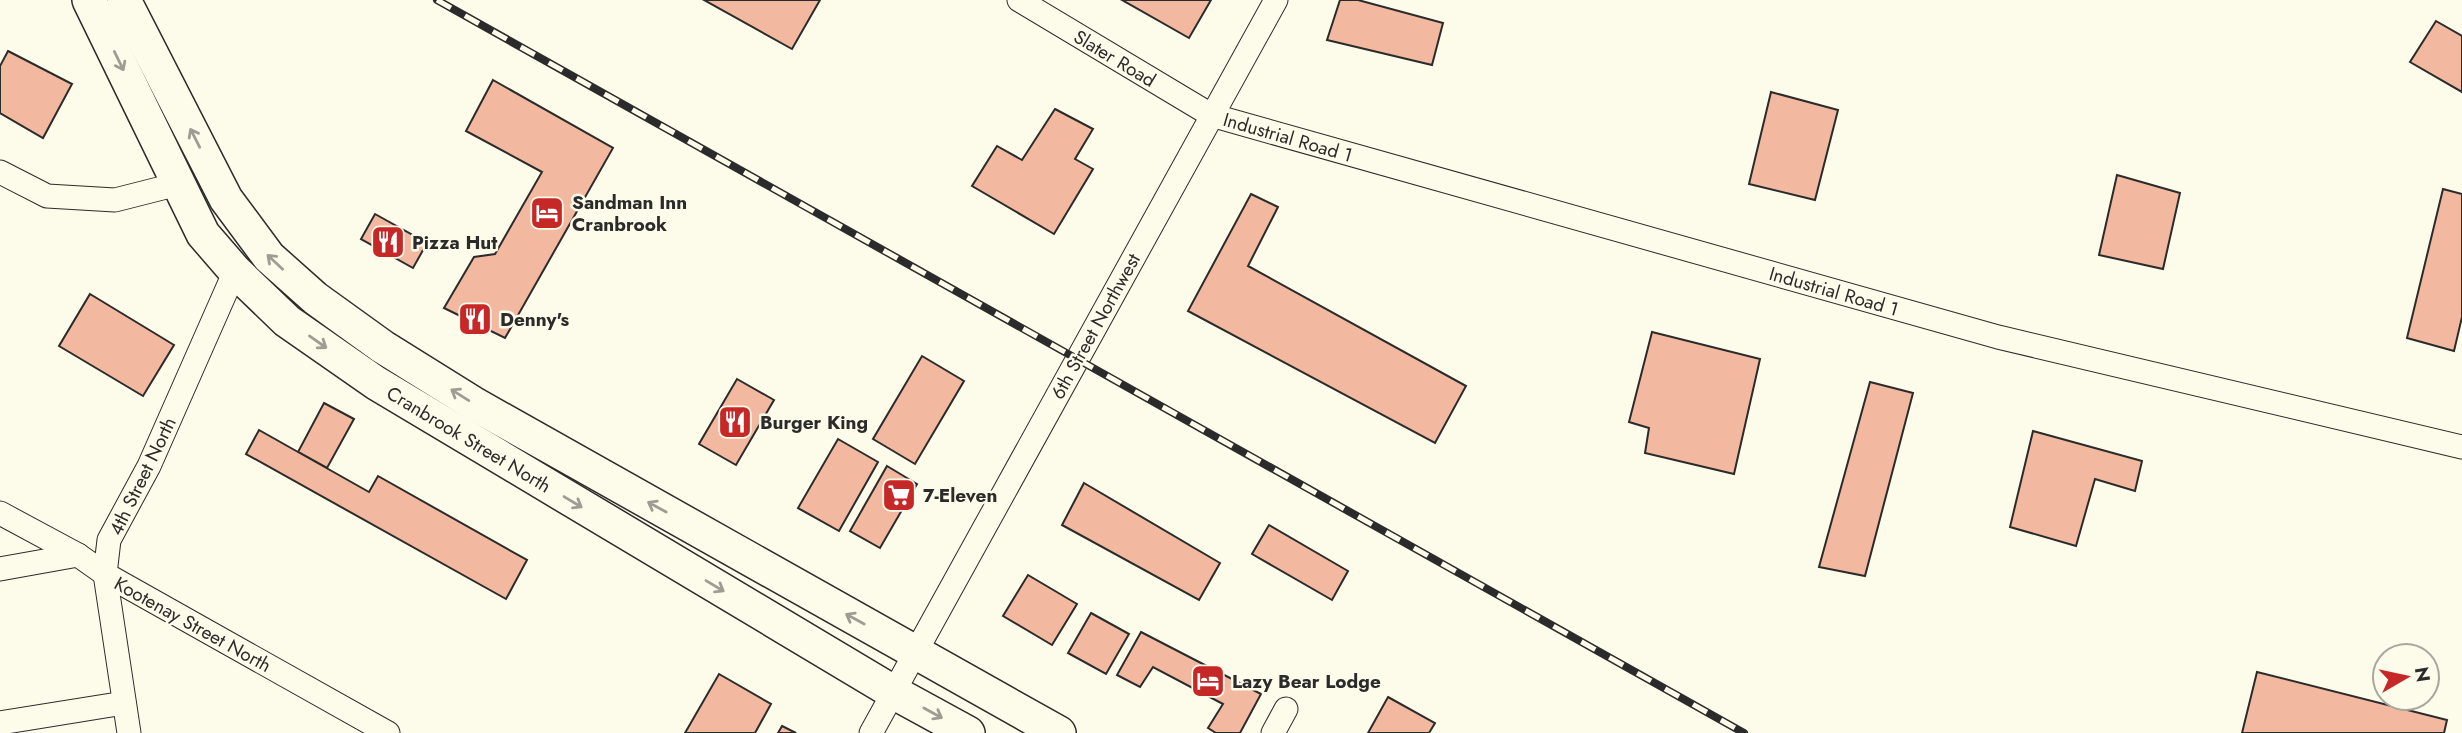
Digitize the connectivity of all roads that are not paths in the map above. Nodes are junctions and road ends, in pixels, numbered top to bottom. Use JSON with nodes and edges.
{"nodes":[{"id":1,"x":89,"y":0,"type":"edge"},
{"id":2,"x":124,"y":0,"type":"edge"},
{"id":3,"x":1019,"y":0,"type":"edge"},
{"id":4,"x":1276,"y":0,"type":"edge"},
{"id":5,"x":1211,"y":115,"type":"junction"},
{"id":6,"x":0,"y":172,"type":"edge"},
{"id":7,"x":178,"y":184,"type":"junction"},
{"id":8,"x":226,"y":199,"type":"junction"},
{"id":9,"x":235,"y":271,"type":"junction"},
{"id":10,"x":2462,"y":447,"type":"edge"},
{"id":11,"x":0,"y":513,"type":"edge"},
{"id":12,"x":78,"y":555,"type":"junction"},
{"id":13,"x":0,"y":569,"type":"edge"},
{"id":14,"x":105,"y":574,"type":"junction"},
{"id":15,"x":915,"y":653,"type":"junction"},
{"id":16,"x":893,"y":692,"type":"junction"},
{"id":17,"x":124,"y":703,"type":"junction"},
{"id":18,"x":1286,"y":709,"type":"dead end"},
{"id":19,"x":0,"y":723,"type":"edge"},
{"id":20,"x":129,"y":733,"type":"edge"},
{"id":21,"x":388,"y":733,"type":"edge"},
{"id":22,"x":871,"y":733,"type":"edge"},
{"id":23,"x":968,"y":733,"type":"edge"},
{"id":24,"x":1059,"y":733,"type":"edge"},
{"id":25,"x":1273,"y":733,"type":"edge"}],
"edges":[{"from":1,"to":7,"type":"highway","name":"Cranbrook Street North","one_way":true},
{"from":8,"to":2,"type":"highway","one_way":true},
{"from":3,"to":5,"type":"street","name":"Slater Road"},
{"from":4,"to":5,"type":"street","name":"6th Street Northwest"},
{"from":5,"to":10,"type":"street","name":"Industrial Road 1"},
{"from":5,"to":15,"type":"street","name":"6th Street Northwest"},
{"from":6,"to":7,"type":"street"},
{"from":7,"to":8,"type":"highway"},
{"from":7,"to":9,"type":"highway","name":"Cranbrook Street North"},
{"from":15,"to":8,"type":"highway","name":"Cranbrook Street North","one_way":true},
{"from":9,"to":14,"type":"street","name":"4th Street North"},
{"from":9,"to":16,"type":"highway","name":"Cranbrook Street North","one_way":true},
{"from":11,"to":12,"type":"street","name":"Kootenay Street North"},
{"from":12,"to":13,"type":"street"},
{"from":12,"to":14,"type":"street","name":"Kootenay Street North"},
{"from":14,"to":17,"type":"street","name":"4th Street North"},
{"from":14,"to":21,"type":"street","name":"Kootenay Street North"},
{"from":15,"to":16,"type":"street","name":"6th Street Northwest"},
{"from":15,"to":24,"type":"highway","name":"Cranbrook Street North"},
{"from":16,"to":22,"type":"street","name":"6th Street Northwest"},
{"from":16,"to":23,"type":"highway","name":"Cranbrook Street North","one_way":true},
{"from":17,"to":19,"type":"street"},
{"from":17,"to":20,"type":"street","name":"4th Street North"},
{"from":18,"to":25,"type":"street"}]}
